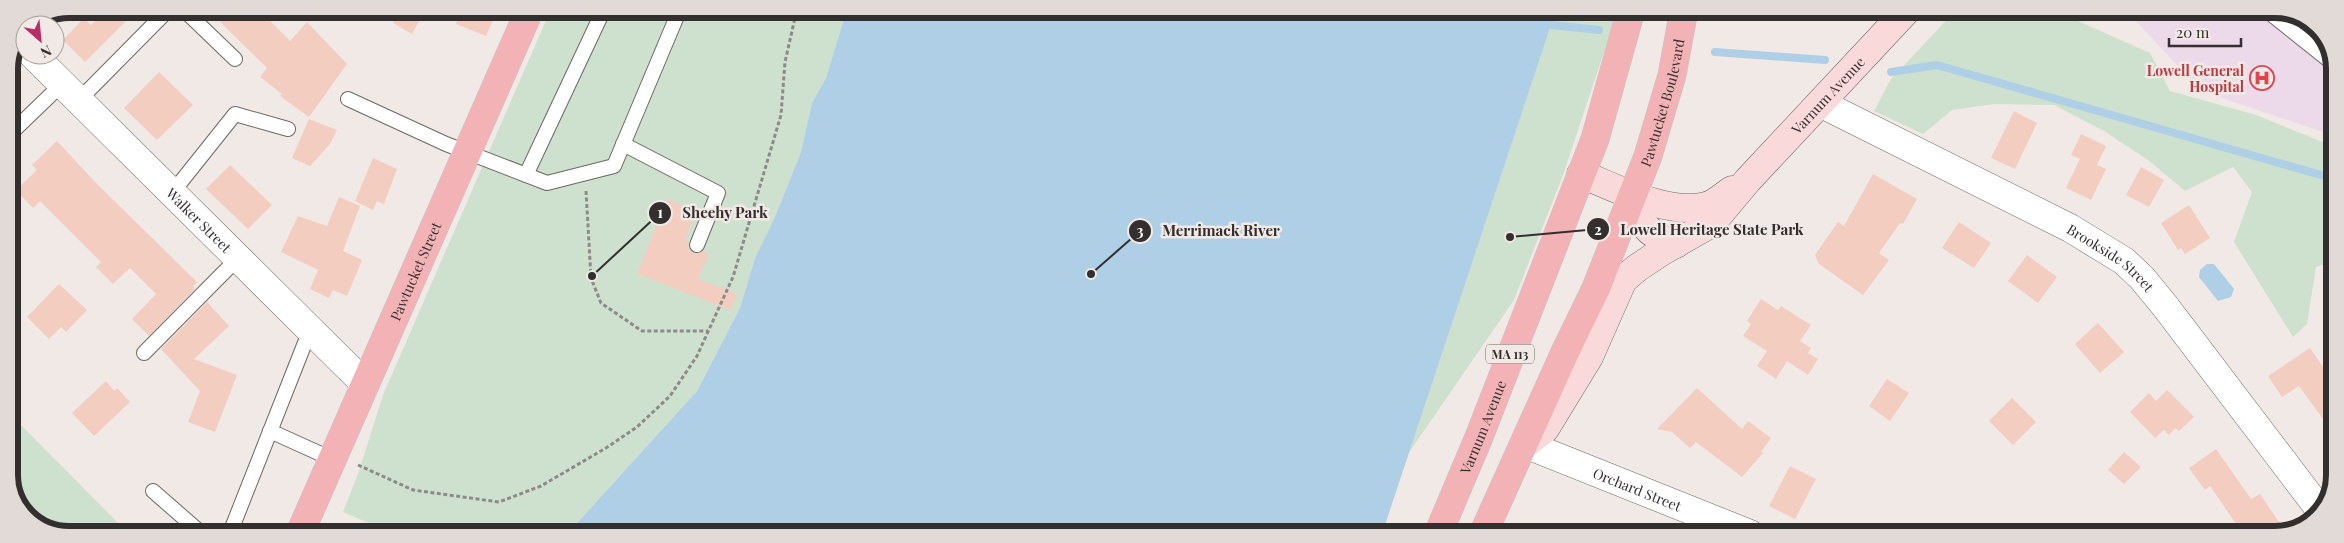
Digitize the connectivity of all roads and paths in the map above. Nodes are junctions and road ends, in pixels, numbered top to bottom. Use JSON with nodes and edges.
{"nodes":[{"id":1,"x":157,"y":18,"type":"edge"},
{"id":2,"x":192,"y":18,"type":"edge"},
{"id":3,"x":526,"y":18,"type":"edge"},
{"id":4,"x":600,"y":18,"type":"edge"},
{"id":5,"x":676,"y":18,"type":"edge"},
{"id":6,"x":795,"y":18,"type":"edge"},
{"id":7,"x":1629,"y":18,"type":"edge"},
{"id":8,"x":1683,"y":18,"type":"edge"},
{"id":9,"x":1900,"y":18,"type":"edge"},
{"id":10,"x":2276,"y":18,"type":"edge"},
{"id":11,"x":2325,"y":57,"type":"edge"},
{"id":12,"x":235,"y":59,"type":"dead end"},
{"id":13,"x":42,"y":65,"type":"edge"},
{"id":14,"x":70,"y":92,"type":"junction"},
{"id":15,"x":348,"y":99,"type":"dead end"},
{"id":16,"x":1820,"y":103,"type":"junction"},
{"id":17,"x":288,"y":129,"type":"dead end"},
{"id":18,"x":18,"y":130,"type":"edge"},
{"id":19,"x":623,"y":144,"type":"junction"},
{"id":20,"x":469,"y":151,"type":"junction"},
{"id":21,"x":584,"y":173,"type":"junction"},
{"id":22,"x":1581,"y":174,"type":"junction"},
{"id":23,"x":526,"y":175,"type":"junction"},
{"id":24,"x":1748,"y":180,"type":"junction"},
{"id":25,"x":172,"y":193,"type":"junction"},
{"id":26,"x":1632,"y":194,"type":"junction"},
{"id":27,"x":697,"y":244,"type":"dead end"},
{"id":28,"x":1676,"y":244,"type":"junction"},
{"id":29,"x":238,"y":258,"type":"junction"},
{"id":30,"x":310,"y":330,"type":"junction"},
{"id":31,"x":708,"y":331,"type":"junction"},
{"id":32,"x":144,"y":353,"type":"dead end"},
{"id":33,"x":365,"y":384,"type":"junction"},
{"id":34,"x":270,"y":431,"type":"junction"},
{"id":35,"x":1525,"y":444,"type":"junction"},
{"id":36,"x":332,"y":459,"type":"junction"},
{"id":37,"x":358,"y":465,"type":"dead end"},
{"id":38,"x":153,"y":491,"type":"dead end"},
{"id":39,"x":2316,"y":505,"type":"edge"},
{"id":40,"x":193,"y":526,"type":"edge"},
{"id":41,"x":233,"y":526,"type":"edge"},
{"id":42,"x":303,"y":526,"type":"edge"},
{"id":43,"x":1441,"y":526,"type":"edge"},
{"id":44,"x":1487,"y":526,"type":"edge"},
{"id":45,"x":1730,"y":526,"type":"edge"}],
"edges":[{"from":1,"to":14,"type":"lane"},
{"from":2,"to":12,"type":"lane"},
{"from":3,"to":20,"type":"main road","name":"Pawtucket Street"},
{"from":4,"to":23,"type":"lane"},
{"from":5,"to":19,"type":"lane"},
{"from":6,"to":31,"type":"path"},
{"from":7,"to":22,"type":"main road","number":"MA 113"},
{"from":8,"to":26,"type":"main road","name":"Pawtucket Boulevard"},
{"from":9,"to":16,"type":"main road","name":"Varnum Avenue"},
{"from":10,"to":11,"type":"lane"},
{"from":13,"to":14,"type":"street","name":"Walker Street"},
{"from":14,"to":18,"type":"lane"},
{"from":14,"to":25,"type":"street","name":"Walker Street"},
{"from":15,"to":20,"type":"lane"},
{"from":16,"to":24,"type":"main road","name":"Varnum Avenue"},
{"from":16,"to":39,"type":"street","name":"Brookside Street"},
{"from":17,"to":25,"type":"lane"},
{"from":19,"to":21,"type":"lane"},
{"from":19,"to":27,"type":"lane"},
{"from":20,"to":23,"type":"lane"},
{"from":20,"to":33,"type":"main road","name":"Pawtucket Street"},
{"from":21,"to":23,"type":"lane"},
{"from":21,"to":31,"type":"path"},
{"from":22,"to":26,"type":"main road","name":"Varnum Avenue"},
{"from":22,"to":43,"type":"main road","name":"Varnum Avenue","number":"MA 113"},
{"from":24,"to":26,"type":"main road","name":"Varnum Avenue"},
{"from":24,"to":28,"type":"main road","name":"Varnum Avenue"},
{"from":25,"to":29,"type":"street","name":"Walker Street"},
{"from":26,"to":28,"type":"main road"},
{"from":26,"to":35,"type":"main road","name":"Varnum Avenue"},
{"from":28,"to":35,"type":"main road","name":"Varnum Avenue"},
{"from":29,"to":30,"type":"street","name":"Walker Street"},
{"from":29,"to":32,"type":"lane"},
{"from":30,"to":33,"type":"street","name":"Walker Street"},
{"from":30,"to":34,"type":"lane"},
{"from":31,"to":37,"type":"path"},
{"from":33,"to":36,"type":"main road","name":"Pawtucket Street"},
{"from":34,"to":36,"type":"lane"},
{"from":34,"to":41,"type":"lane"},
{"from":35,"to":44,"type":"main road","name":"Varnum Avenue"},
{"from":35,"to":45,"type":"street","name":"Orchard Street"},
{"from":36,"to":42,"type":"main road","name":"Pawtucket Street"},
{"from":38,"to":40,"type":"lane"}]}
